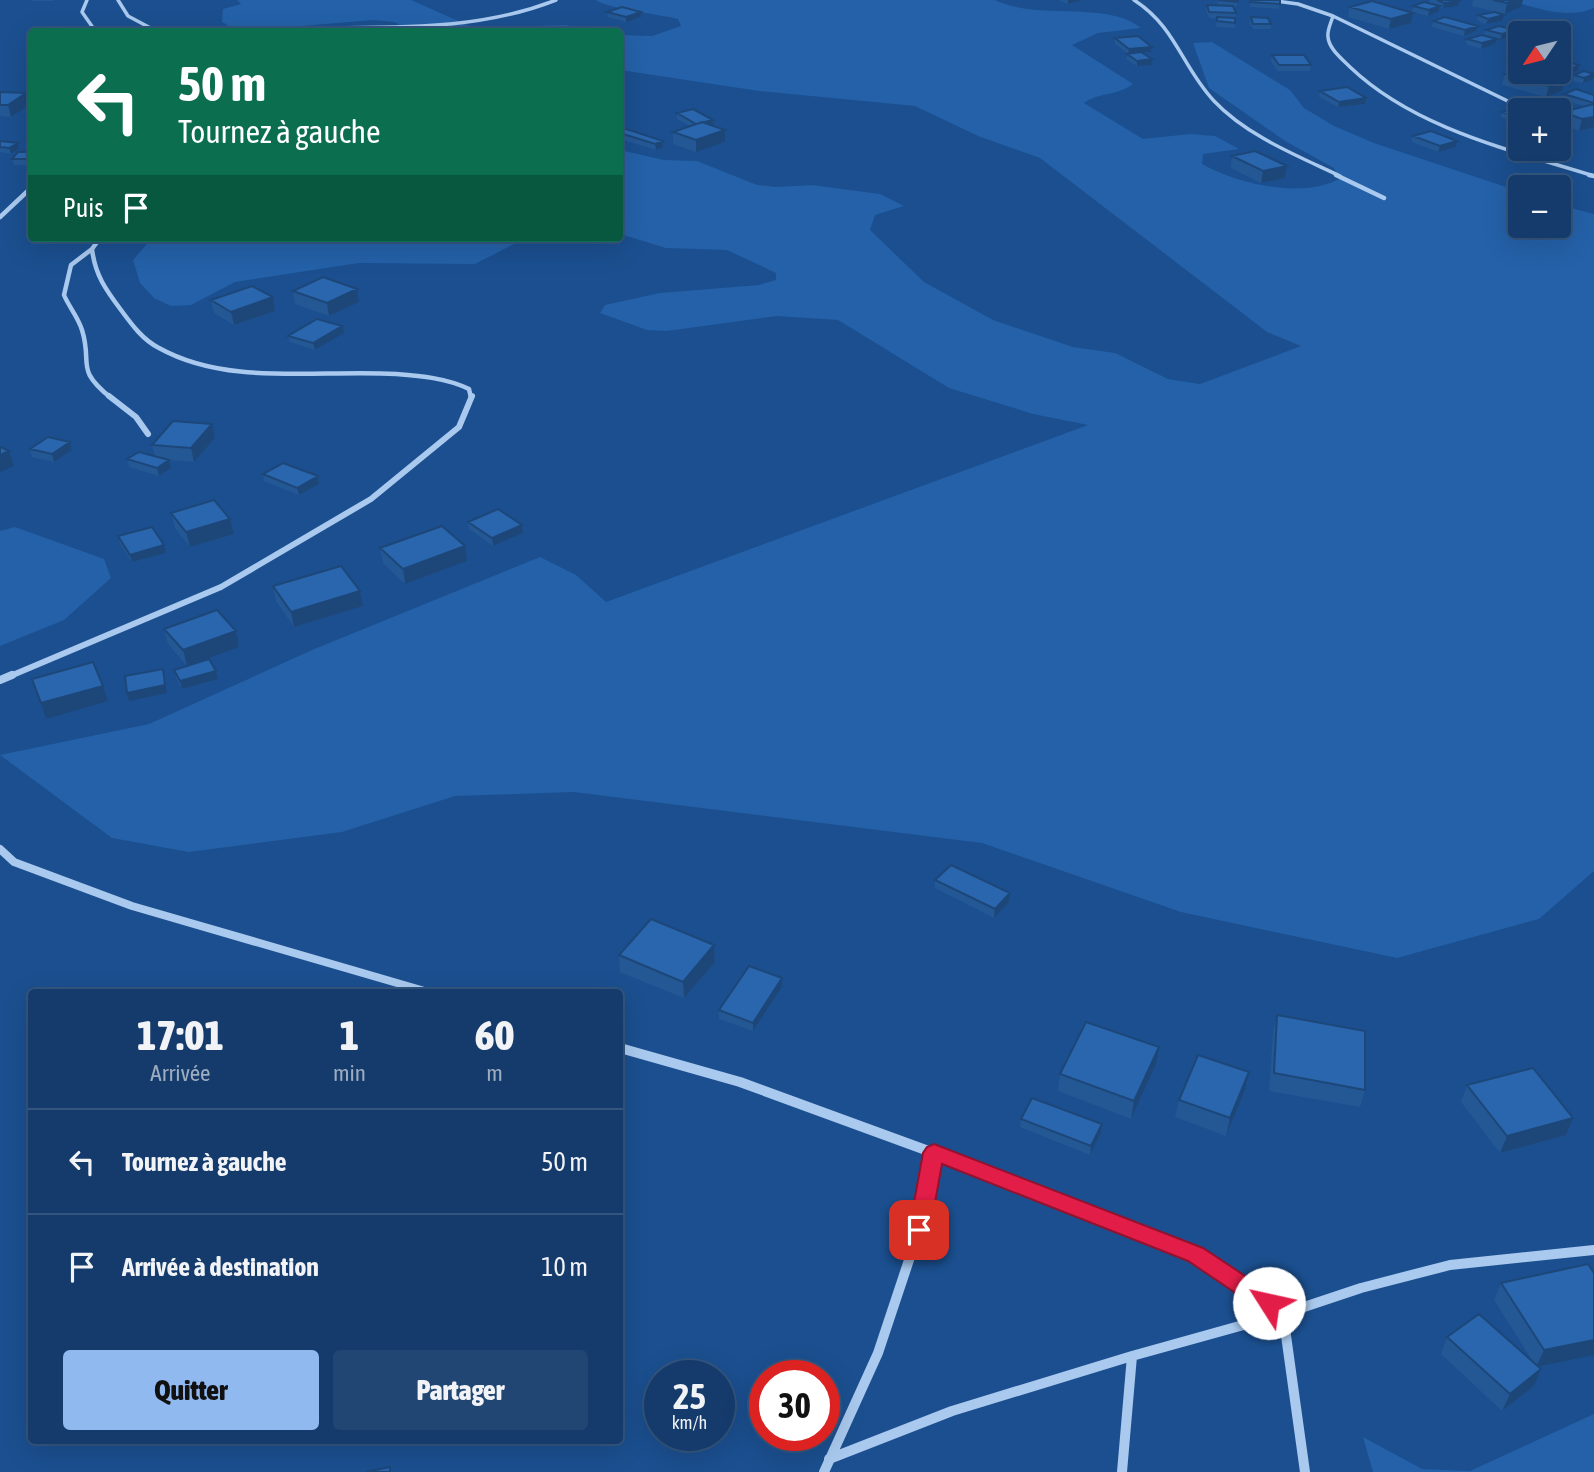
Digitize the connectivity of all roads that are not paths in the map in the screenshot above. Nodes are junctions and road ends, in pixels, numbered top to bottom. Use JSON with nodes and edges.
{"nodes":[{"id":1,"x":87,"y":0,"type":"edge"},
{"id":2,"x":118,"y":0,"type":"edge"},
{"id":3,"x":556,"y":0,"type":"edge"},
{"id":4,"x":1134,"y":0,"type":"edge"},
{"id":5,"x":1269,"y":0,"type":"edge"},
{"id":6,"x":1333,"y":16,"type":"junction"},
{"id":7,"x":93,"y":28,"type":"edge"},
{"id":8,"x":150,"y":28,"type":"edge"},
{"id":9,"x":321,"y":28,"type":"edge"},
{"id":10,"x":1508,"y":101,"type":"edge"},
{"id":11,"x":1594,"y":176,"type":"edge"},
{"id":12,"x":28,"y":191,"type":"edge"},
{"id":13,"x":1384,"y":198,"type":"dead end"},
{"id":14,"x":0,"y":217,"type":"edge"},
{"id":15,"x":97,"y":242,"type":"edge"},
{"id":16,"x":92,"y":249,"type":"junction"},
{"id":17,"x":148,"y":434,"type":"dead end"},
{"id":18,"x":0,"y":680,"type":"edge"},
{"id":19,"x":0,"y":849,"type":"edge"},
{"id":20,"x":418,"y":989,"type":"edge"},
{"id":21,"x":623,"y":1049,"type":"edge"},
{"id":22,"x":934,"y":1153,"type":"junction"},
{"id":23,"x":1594,"y":1250,"type":"edge"},
{"id":24,"x":1283,"y":1314,"type":"junction"},
{"id":25,"x":1132,"y":1356,"type":"junction"},
{"id":26,"x":829,"y":1459,"type":"junction"},
{"id":27,"x":824,"y":1472,"type":"edge"},
{"id":28,"x":1122,"y":1472,"type":"edge"},
{"id":29,"x":1305,"y":1472,"type":"edge"}],
"edges":[{"from":1,"to":7,"type":"street"},
{"from":2,"to":8,"type":"street"},
{"from":3,"to":9,"type":"street"},
{"from":4,"to":13,"type":"street"},
{"from":5,"to":6,"type":"street"},
{"from":6,"to":10,"type":"street"},
{"from":6,"to":11,"type":"street"},
{"from":12,"to":14,"type":"street"},
{"from":15,"to":16,"type":"street"},
{"from":16,"to":17,"type":"street"},
{"from":16,"to":18,"type":"street"},
{"from":19,"to":20,"type":"street"},
{"from":21,"to":22,"type":"street"},
{"from":22,"to":24,"type":"street"},
{"from":22,"to":26,"type":"street"},
{"from":23,"to":24,"type":"street"},
{"from":24,"to":25,"type":"street"},
{"from":24,"to":29,"type":"street"},
{"from":25,"to":26,"type":"street"},
{"from":25,"to":28,"type":"street"},
{"from":26,"to":27,"type":"street"}]}
